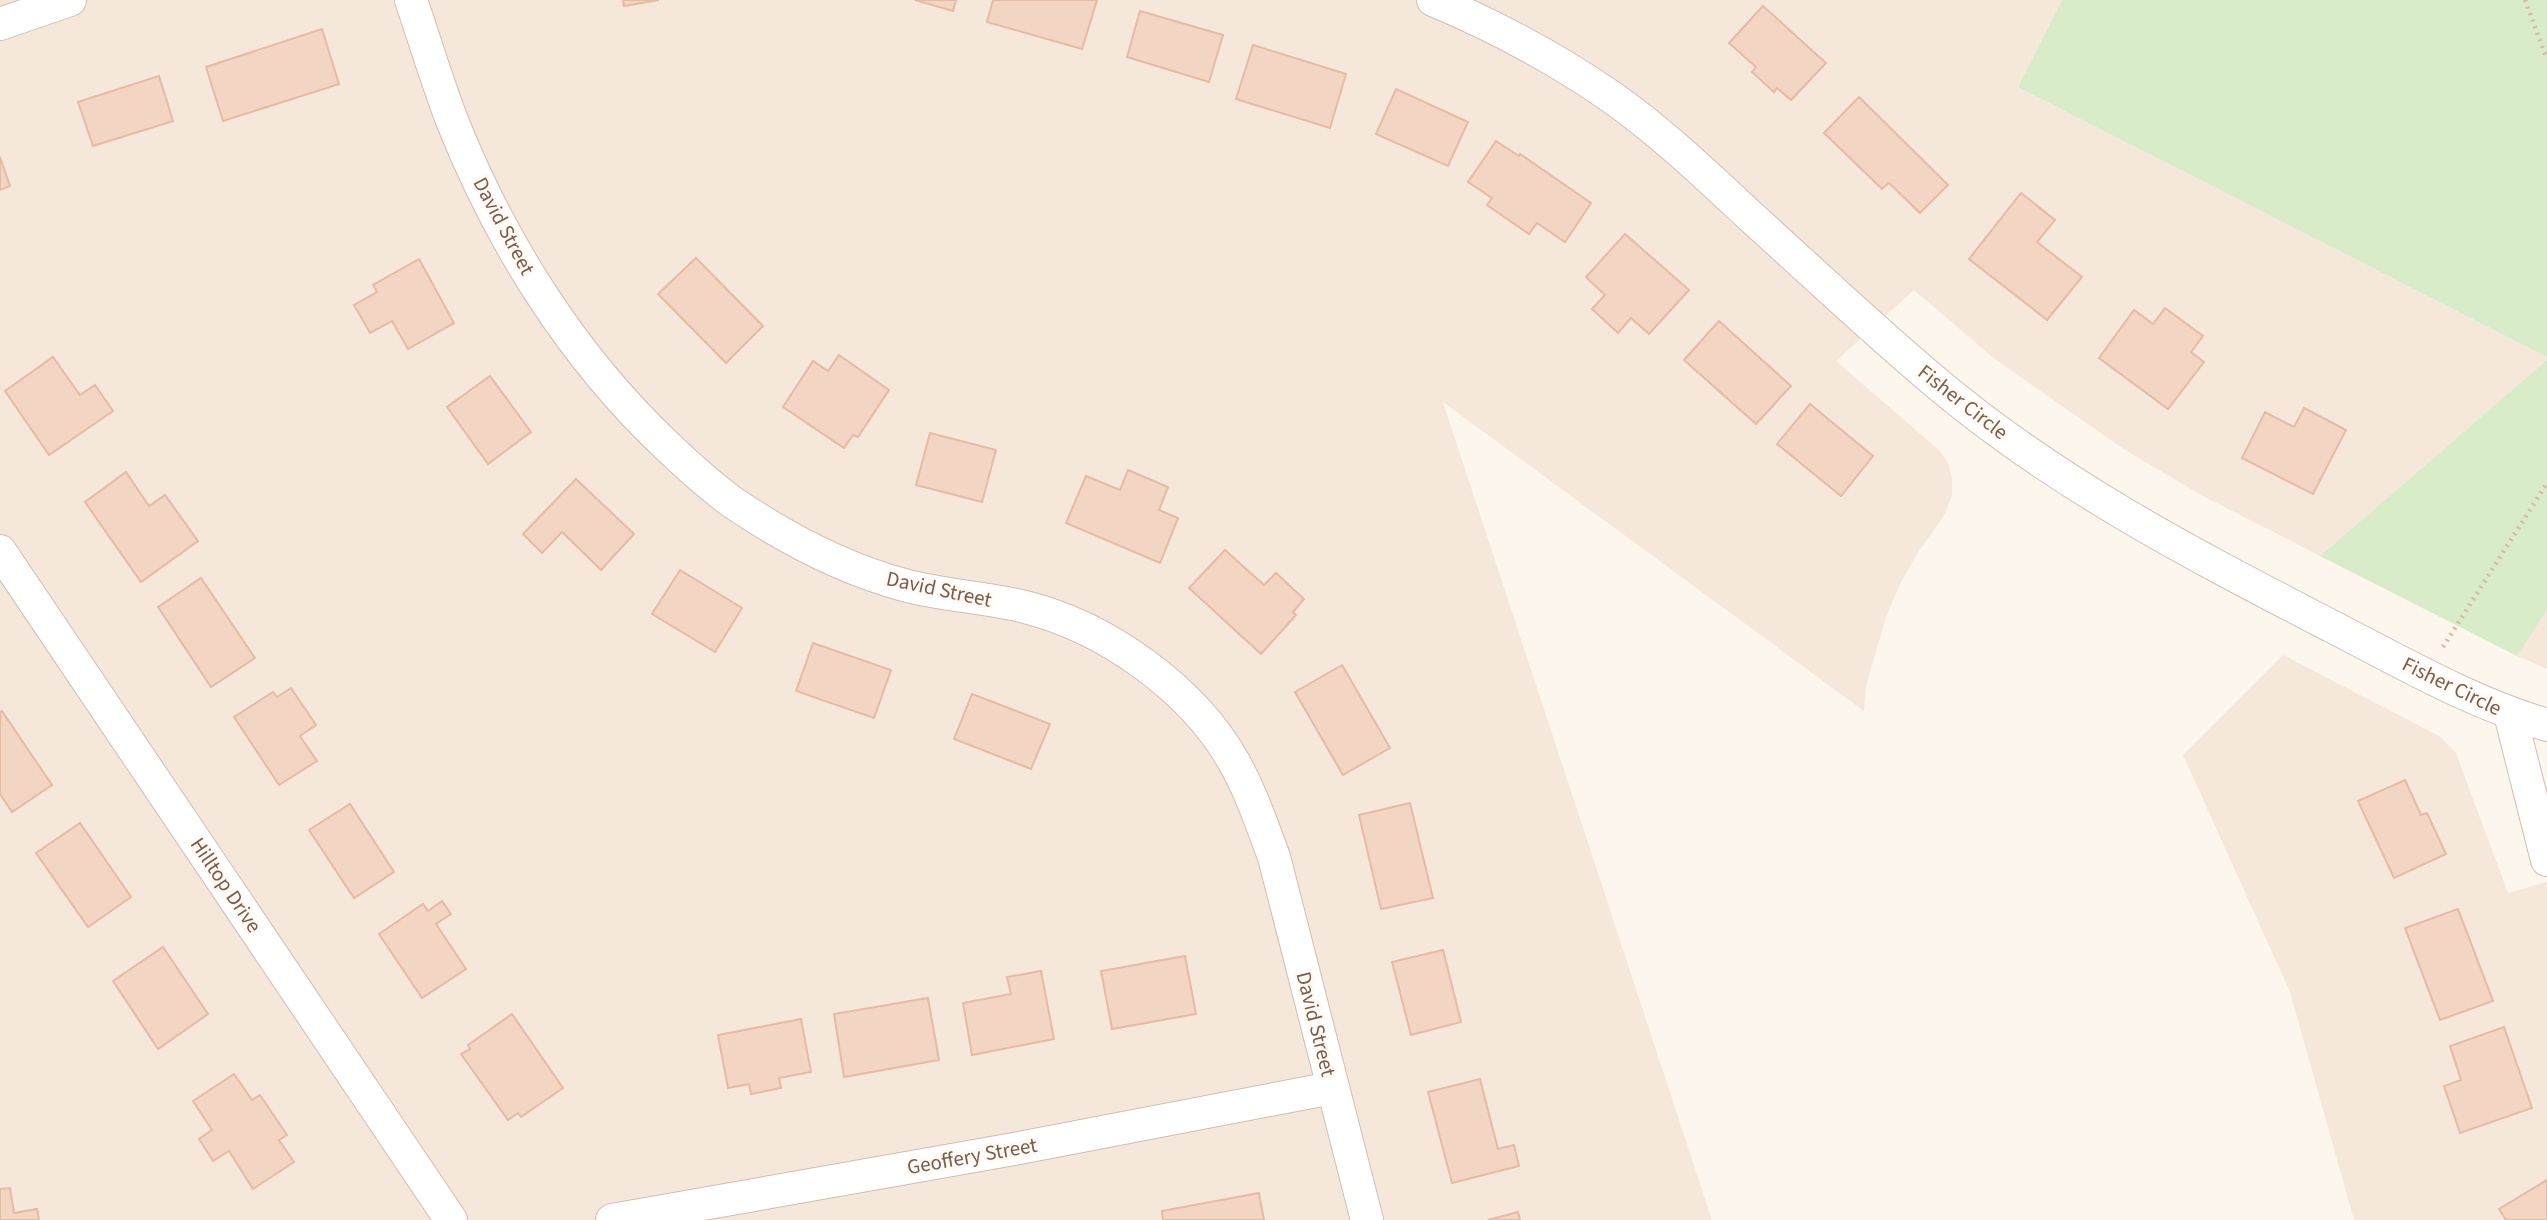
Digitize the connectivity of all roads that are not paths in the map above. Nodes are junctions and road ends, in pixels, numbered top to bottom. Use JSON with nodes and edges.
{"nodes":[{"id":1,"x":70,"y":0,"type":"edge"},
{"id":2,"x":411,"y":0,"type":"edge"},
{"id":3,"x":1433,"y":0,"type":"edge"},
{"id":4,"x":0,"y":24,"type":"edge"},
{"id":5,"x":0,"y":551,"type":"edge"},
{"id":6,"x":2510,"y":714,"type":"junction"},
{"id":7,"x":2547,"y":725,"type":"edge"},
{"id":8,"x":2547,"y":860,"type":"edge"},
{"id":9,"x":1332,"y":1088,"type":"junction"},
{"id":10,"x":451,"y":1220,"type":"edge"},
{"id":11,"x":612,"y":1220,"type":"edge"},
{"id":12,"x":1367,"y":1220,"type":"edge"}],
"edges":[{"from":1,"to":4,"type":"street"},
{"from":2,"to":9,"type":"street","name":"David Street"},
{"from":3,"to":6,"type":"street","name":"Fisher Circle"},
{"from":5,"to":10,"type":"street","name":"Hilltop Drive"},
{"from":6,"to":7,"type":"street","name":"Fisher Circle"},
{"from":6,"to":8,"type":"street"},
{"from":9,"to":11,"type":"street","name":"Geoffery Street"},
{"from":9,"to":12,"type":"street","name":"David Street"}]}
